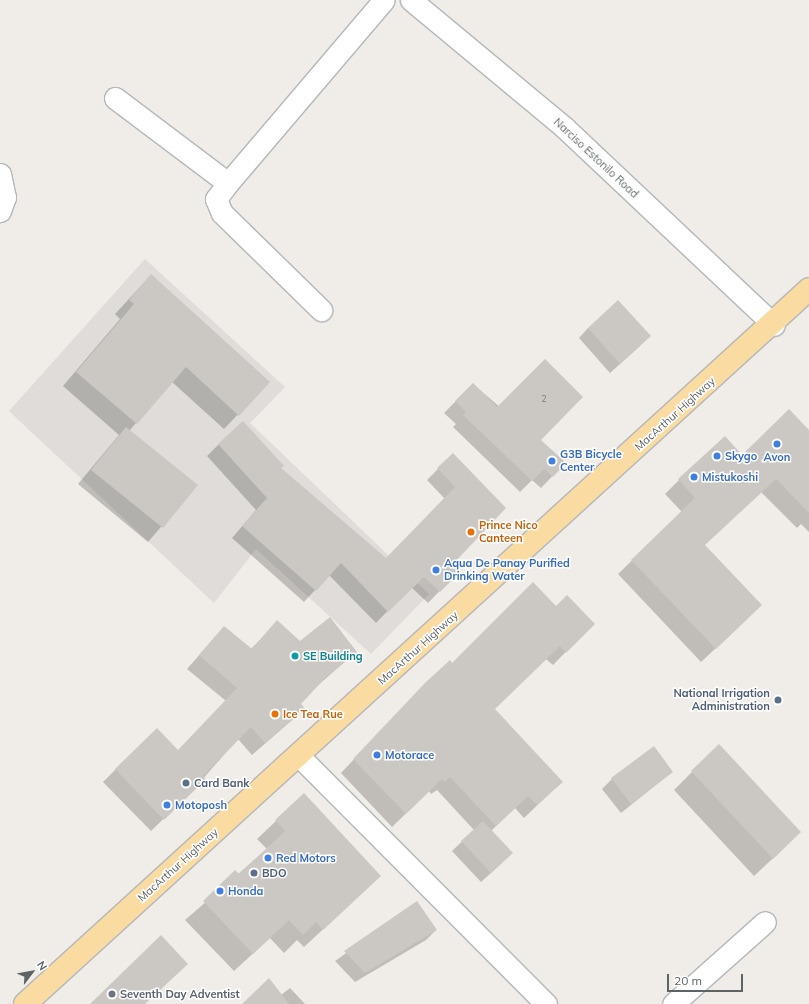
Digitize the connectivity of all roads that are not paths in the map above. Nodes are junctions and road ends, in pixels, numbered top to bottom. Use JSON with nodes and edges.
{"nodes":[{"id":1,"x":384,"y":0,"type":"edge"},
{"id":2,"x":411,"y":0,"type":"edge"},
{"id":3,"x":115,"y":98,"type":"dead end"},
{"id":4,"x":0,"y":174,"type":"edge"},
{"id":5,"x":228,"y":183,"type":"junction"},
{"id":6,"x":0,"y":211,"type":"edge"},
{"id":7,"x":809,"y":289,"type":"edge"},
{"id":8,"x":321,"y":310,"type":"dead end"},
{"id":9,"x":774,"y":325,"type":"junction"},
{"id":10,"x":299,"y":756,"type":"junction"},
{"id":11,"x":765,"y":922,"type":"dead end"},
{"id":12,"x":25,"y":1004,"type":"edge"},
{"id":13,"x":546,"y":1004,"type":"edge"},
{"id":14,"x":673,"y":1004,"type":"edge"}],
"edges":[{"from":1,"to":5,"type":"street"},
{"from":2,"to":9,"type":"street","name":"Narciso Estonilo Road"},
{"from":3,"to":5,"type":"street"},
{"from":4,"to":6,"type":"street"},
{"from":5,"to":8,"type":"street"},
{"from":7,"to":9,"type":"highway","name":"MacArthur Highway"},
{"from":9,"to":10,"type":"highway","name":"MacArthur Highway"},
{"from":10,"to":12,"type":"highway","name":"MacArthur Highway"},
{"from":10,"to":13,"type":"street"},
{"from":11,"to":14,"type":"street"}]}
